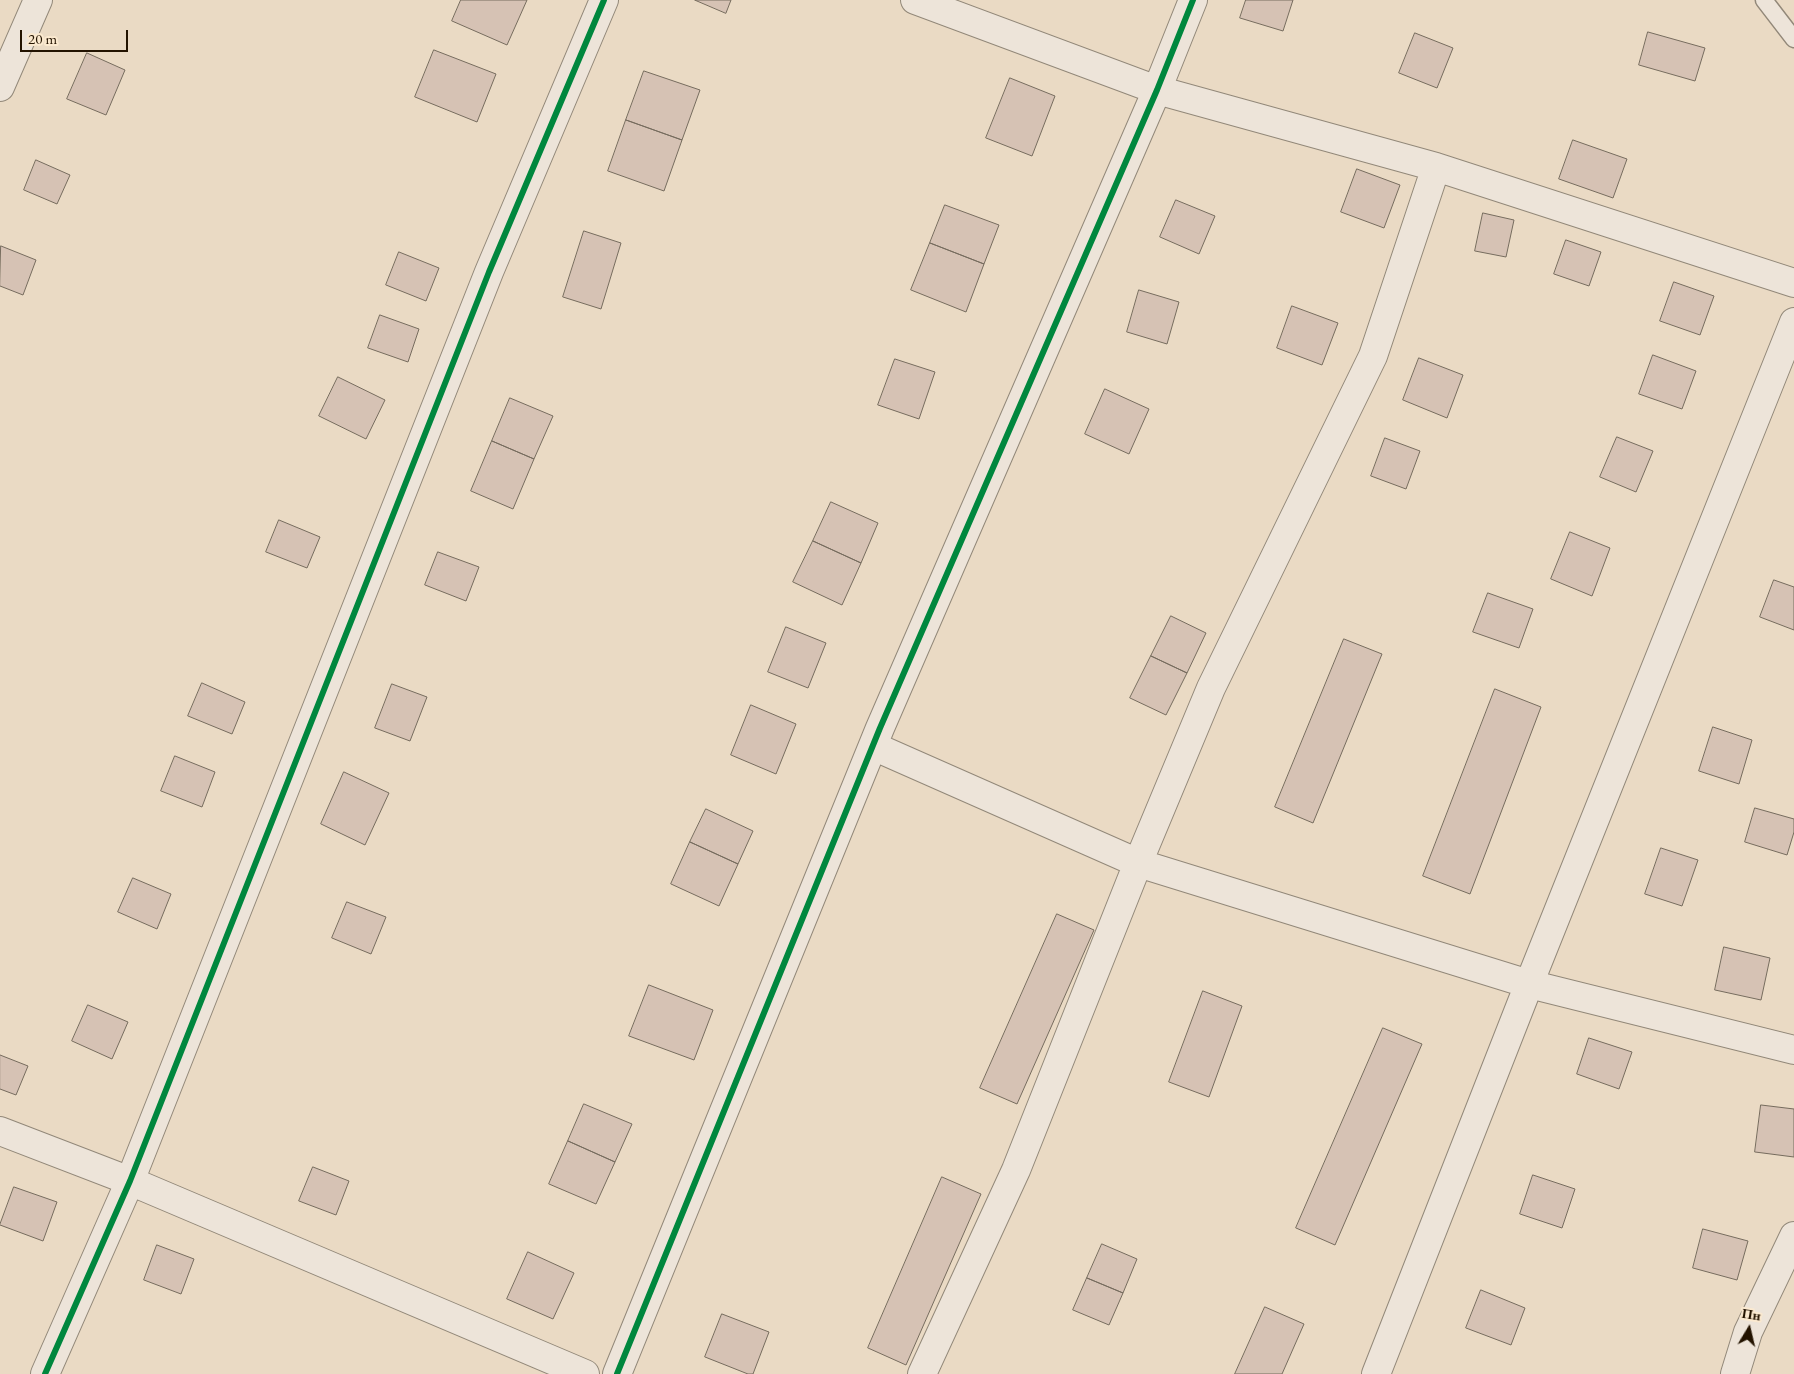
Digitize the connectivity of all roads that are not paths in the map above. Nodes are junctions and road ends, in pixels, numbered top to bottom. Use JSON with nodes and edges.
{"nodes":[{"id":1,"x":38,"y":0,"type":"edge"},
{"id":2,"x":604,"y":0,"type":"edge"},
{"id":3,"x":915,"y":0,"type":"edge"},
{"id":4,"x":1193,"y":0,"type":"edge"},
{"id":5,"x":1764,"y":0,"type":"edge"},
{"id":6,"x":1794,"y":39,"type":"edge"},
{"id":7,"x":0,"y":87,"type":"edge"},
{"id":8,"x":1157,"y":90,"type":"junction"},
{"id":9,"x":1436,"y":167,"type":"junction"},
{"id":10,"x":1794,"y":283,"type":"edge"},
{"id":11,"x":1794,"y":322,"type":"edge"},
{"id":12,"x":873,"y":746,"type":"junction"},
{"id":13,"x":1138,"y":863,"type":"junction"},
{"id":14,"x":1529,"y":984,"type":"junction"},
{"id":15,"x":1794,"y":1050,"type":"edge"},
{"id":16,"x":0,"y":1131,"type":"edge"},
{"id":17,"x":130,"y":1181,"type":"junction"},
{"id":18,"x":1794,"y":1236,"type":"edge"},
{"id":19,"x":45,"y":1374,"type":"edge"},
{"id":20,"x":585,"y":1374,"type":"edge"},
{"id":21,"x":617,"y":1374,"type":"edge"},
{"id":22,"x":922,"y":1374,"type":"edge"},
{"id":23,"x":1376,"y":1374,"type":"edge"},
{"id":24,"x":1735,"y":1374,"type":"edge"}],
"edges":[{"from":1,"to":7,"type":"street"},
{"from":2,"to":17,"type":"street"},
{"from":3,"to":8,"type":"street"},
{"from":4,"to":8,"type":"street"},
{"from":5,"to":6,"type":"lane"},
{"from":8,"to":9,"type":"street"},
{"from":8,"to":12,"type":"street"},
{"from":9,"to":10,"type":"street"},
{"from":9,"to":13,"type":"street"},
{"from":11,"to":14,"type":"street"},
{"from":12,"to":13,"type":"street"},
{"from":12,"to":21,"type":"street"},
{"from":13,"to":14,"type":"street"},
{"from":13,"to":22,"type":"street"},
{"from":14,"to":15,"type":"street"},
{"from":14,"to":23,"type":"street"},
{"from":16,"to":17,"type":"street"},
{"from":17,"to":19,"type":"street"},
{"from":17,"to":20,"type":"street"},
{"from":18,"to":24,"type":"street"}]}
